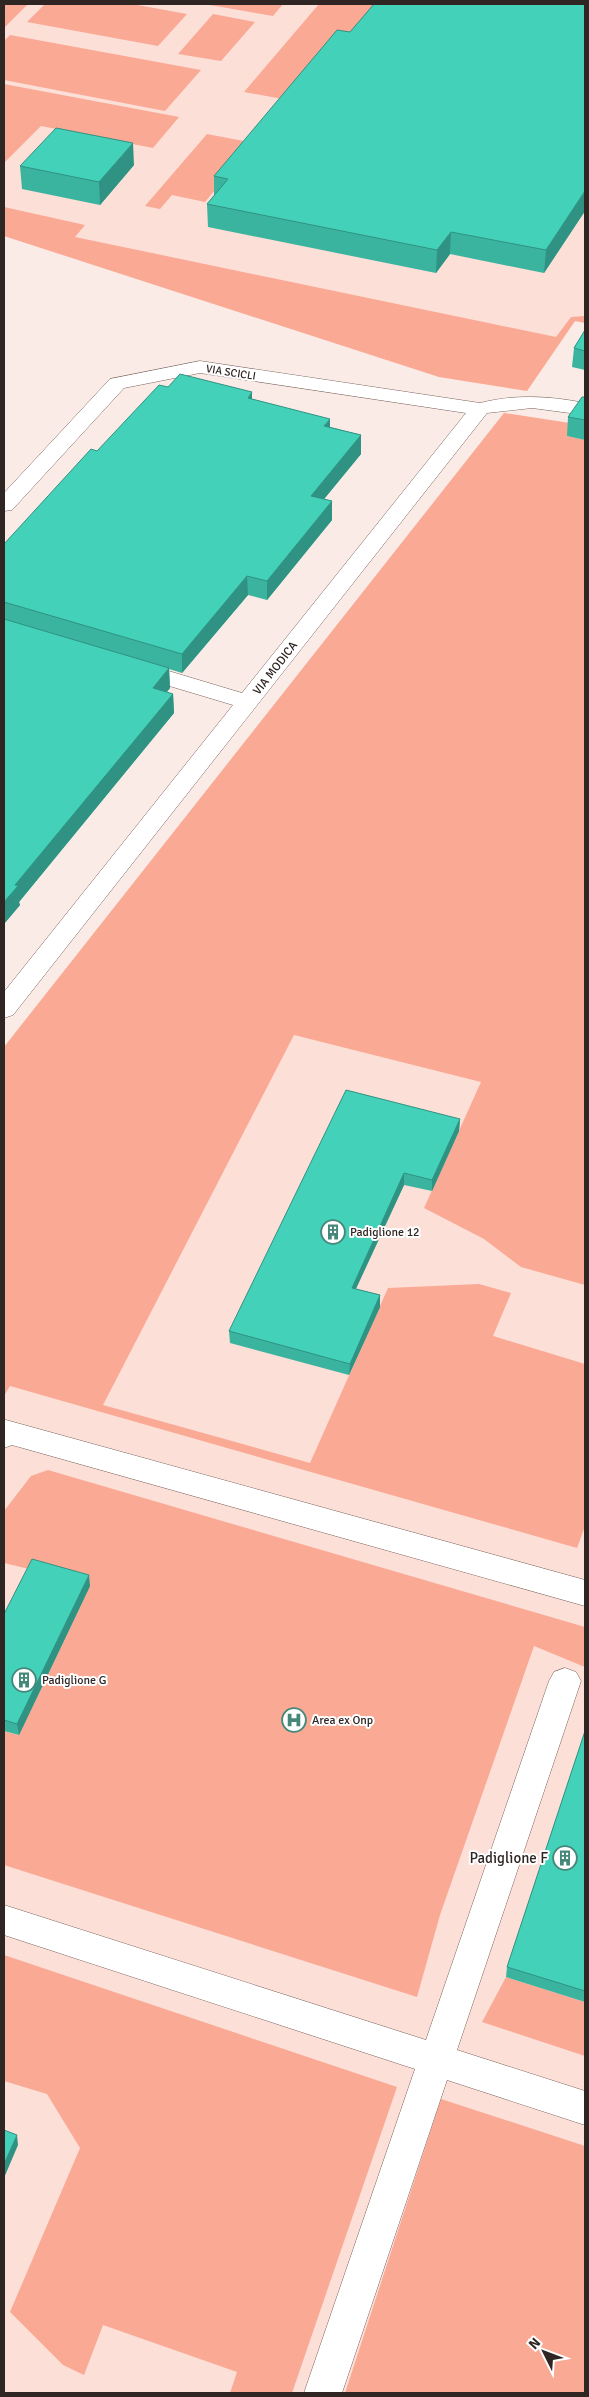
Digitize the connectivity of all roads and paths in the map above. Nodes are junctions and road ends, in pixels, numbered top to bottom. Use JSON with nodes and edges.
{"nodes":[{"id":1,"x":480,"y":409,"type":"junction"},
{"id":2,"x":585,"y":409,"type":"edge"},
{"id":3,"x":4,"y":505,"type":"edge"},
{"id":4,"x":116,"y":662,"type":"edge"},
{"id":5,"x":248,"y":702,"type":"junction"},
{"id":6,"x":4,"y":1009,"type":"edge"},
{"id":7,"x":4,"y":1436,"type":"edge"},
{"id":8,"x":585,"y":1593,"type":"edge"},
{"id":9,"x":565,"y":1681,"type":"dead end"},
{"id":10,"x":4,"y":1920,"type":"edge"},
{"id":11,"x":437,"y":2060,"type":"junction"},
{"id":12,"x":585,"y":2108,"type":"edge"},
{"id":13,"x":323,"y":2393,"type":"edge"}],
"edges":[{"from":1,"to":2,"type":"street"},
{"from":1,"to":3,"type":"street","name":"VIA SCICLI"},
{"from":1,"to":5,"type":"street","name":"VIA MODICA"},
{"from":4,"to":5,"type":"street"},
{"from":5,"to":6,"type":"street","name":"VIA MODICA"},
{"from":7,"to":8,"type":"street"},
{"from":9,"to":11,"type":"street"},
{"from":10,"to":11,"type":"street"},
{"from":11,"to":12,"type":"street"},
{"from":11,"to":13,"type":"street"}]}
